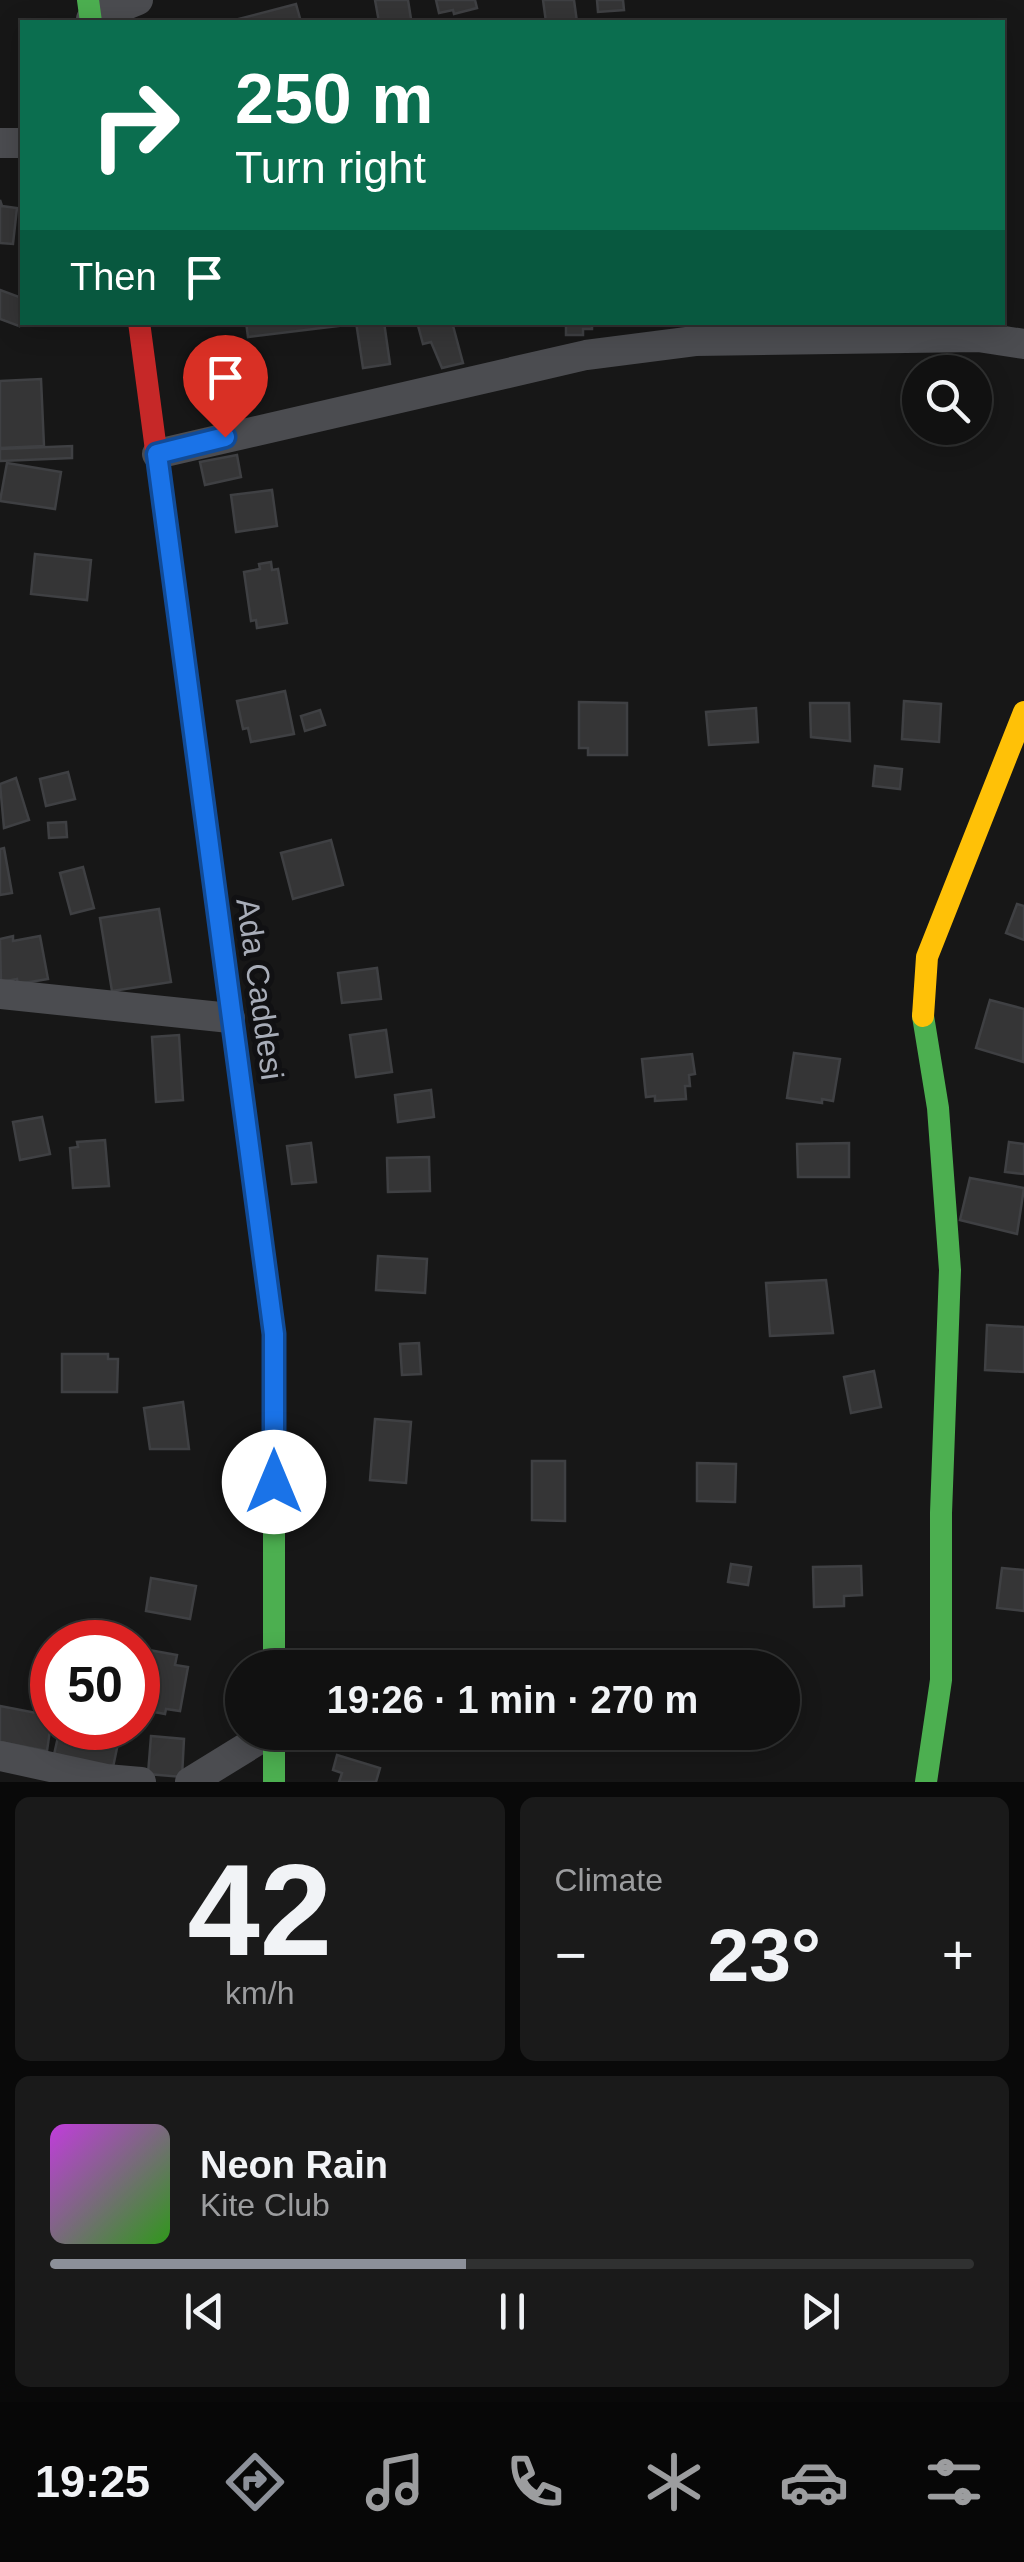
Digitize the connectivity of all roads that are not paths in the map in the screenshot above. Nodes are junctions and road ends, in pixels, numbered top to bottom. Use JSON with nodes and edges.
{"nodes":[{"id":1,"x":138,"y":0,"type":"edge"},
{"id":2,"x":90,"y":14,"type":"edge"},
{"id":3,"x":139,"y":325,"type":"edge"},
{"id":4,"x":1024,"y":344,"type":"edge"},
{"id":5,"x":157,"y":454,"type":"junction"},
{"id":6,"x":1024,"y":712,"type":"edge"},
{"id":7,"x":0,"y":994,"type":"edge"},
{"id":8,"x":230,"y":1018,"type":"junction"},
{"id":9,"x":274,"y":1650,"type":"edge"},
{"id":10,"x":242,"y":1750,"type":"edge"},
{"id":11,"x":273,"y":1750,"type":"edge"},
{"id":12,"x":0,"y":1756,"type":"edge"},
{"id":13,"x":141,"y":1782,"type":"edge"},
{"id":14,"x":190,"y":1782,"type":"edge"},
{"id":15,"x":274,"y":1782,"type":"edge"},
{"id":16,"x":926,"y":1782,"type":"edge"}],
"edges":[{"from":1,"to":2,"type":"street"},
{"from":3,"to":5,"type":"main road","name":"Ada Caddesi"},
{"from":4,"to":5,"type":"street"},
{"from":5,"to":8,"type":"main road","name":"Ada Caddesi"},
{"from":6,"to":16,"type":"main road"},
{"from":7,"to":8,"type":"street"},
{"from":8,"to":9,"type":"main road","name":"Ada Caddesi"},
{"from":10,"to":14,"type":"street"},
{"from":11,"to":15,"type":"main road"},
{"from":12,"to":13,"type":"street"}]}
